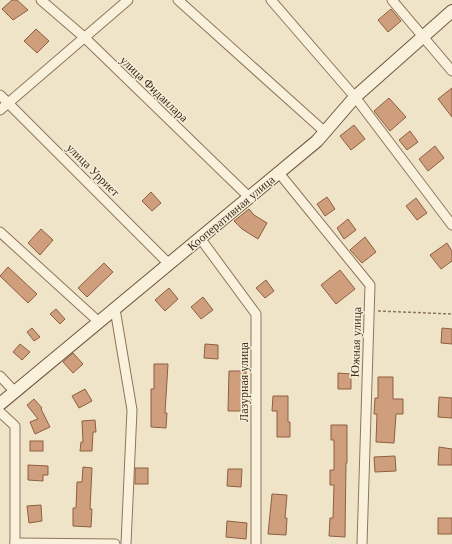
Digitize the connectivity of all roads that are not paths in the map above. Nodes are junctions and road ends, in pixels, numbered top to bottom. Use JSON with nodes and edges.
{"nodes":[{"id":1,"x":41,"y":0,"type":"edge"},
{"id":2,"x":128,"y":0,"type":"edge"},
{"id":3,"x":178,"y":0,"type":"edge"},
{"id":4,"x":271,"y":0,"type":"edge"},
{"id":5,"x":392,"y":0,"type":"edge"},
{"id":6,"x":452,"y":11,"type":"edge"},
{"id":7,"x":84,"y":37,"type":"junction"},
{"id":8,"x":422,"y":37,"type":"junction"},
{"id":9,"x":452,"y":71,"type":"edge"},
{"id":10,"x":0,"y":94,"type":"edge"},
{"id":11,"x":355,"y":97,"type":"junction"},
{"id":12,"x":9,"y":102,"type":"junction"},
{"id":13,"x":0,"y":110,"type":"edge"},
{"id":14,"x":325,"y":132,"type":"junction"},
{"id":15,"x":279,"y":173,"type":"junction"},
{"id":16,"x":249,"y":197,"type":"junction"},
{"id":17,"x":452,"y":225,"type":"edge"},
{"id":18,"x":0,"y":232,"type":"edge"},
{"id":19,"x":200,"y":238,"type":"junction"},
{"id":20,"x":169,"y":264,"type":"junction"},
{"id":21,"x":115,"y":309,"type":"junction"},
{"id":22,"x":99,"y":322,"type":"junction"},
{"id":23,"x":0,"y":376,"type":"edge"},
{"id":24,"x":15,"y":392,"type":"junction"},
{"id":25,"x":0,"y":404,"type":"edge"},
{"id":26,"x":0,"y":412,"type":"edge"},
{"id":27,"x":15,"y":544,"type":"edge"},
{"id":28,"x":115,"y":544,"type":"edge"},
{"id":29,"x":126,"y":544,"type":"edge"},
{"id":30,"x":256,"y":544,"type":"edge"},
{"id":31,"x":362,"y":544,"type":"edge"}],
"edges":[{"from":1,"to":7,"type":"street","name":"улица Фиданлара"},
{"from":2,"to":7,"type":"street"},
{"from":3,"to":14,"type":"street"},
{"from":4,"to":11,"type":"street"},
{"from":5,"to":8,"type":"street"},
{"from":6,"to":8,"type":"street","name":"Кооперативная улица"},
{"from":7,"to":12,"type":"street"},
{"from":7,"to":16,"type":"street","name":"улица Фиданлара"},
{"from":8,"to":9,"type":"street"},
{"from":8,"to":11,"type":"street","name":"Кооперативная улица"},
{"from":10,"to":12,"type":"street","name":"улица Урриет"},
{"from":11,"to":14,"type":"street","name":"Кооперативная улица"},
{"from":11,"to":17,"type":"street"},
{"from":12,"to":13,"type":"street"},
{"from":12,"to":20,"type":"street","name":"улица Урриет"},
{"from":14,"to":15,"type":"street","name":"Кооперативная улица"},
{"from":15,"to":16,"type":"street","name":"Кооперативная улица"},
{"from":15,"to":31,"type":"street","name":"Южная улица"},
{"from":16,"to":19,"type":"street","name":"Кооперативная улица"},
{"from":18,"to":22,"type":"street"},
{"from":19,"to":20,"type":"street","name":"Кооперативная улица"},
{"from":19,"to":30,"type":"street","name":"Лазурная улица"},
{"from":20,"to":21,"type":"street","name":"Кооперативная улица"},
{"from":21,"to":22,"type":"street","name":"Кооперативная улица"},
{"from":21,"to":29,"type":"street"},
{"from":22,"to":24,"type":"street","name":"Кооперативная улица"},
{"from":23,"to":24,"type":"street"},
{"from":24,"to":25,"type":"street","name":"Кооперативная улица"},
{"from":26,"to":27,"type":"street"},
{"from":27,"to":28,"type":"street"}]}
